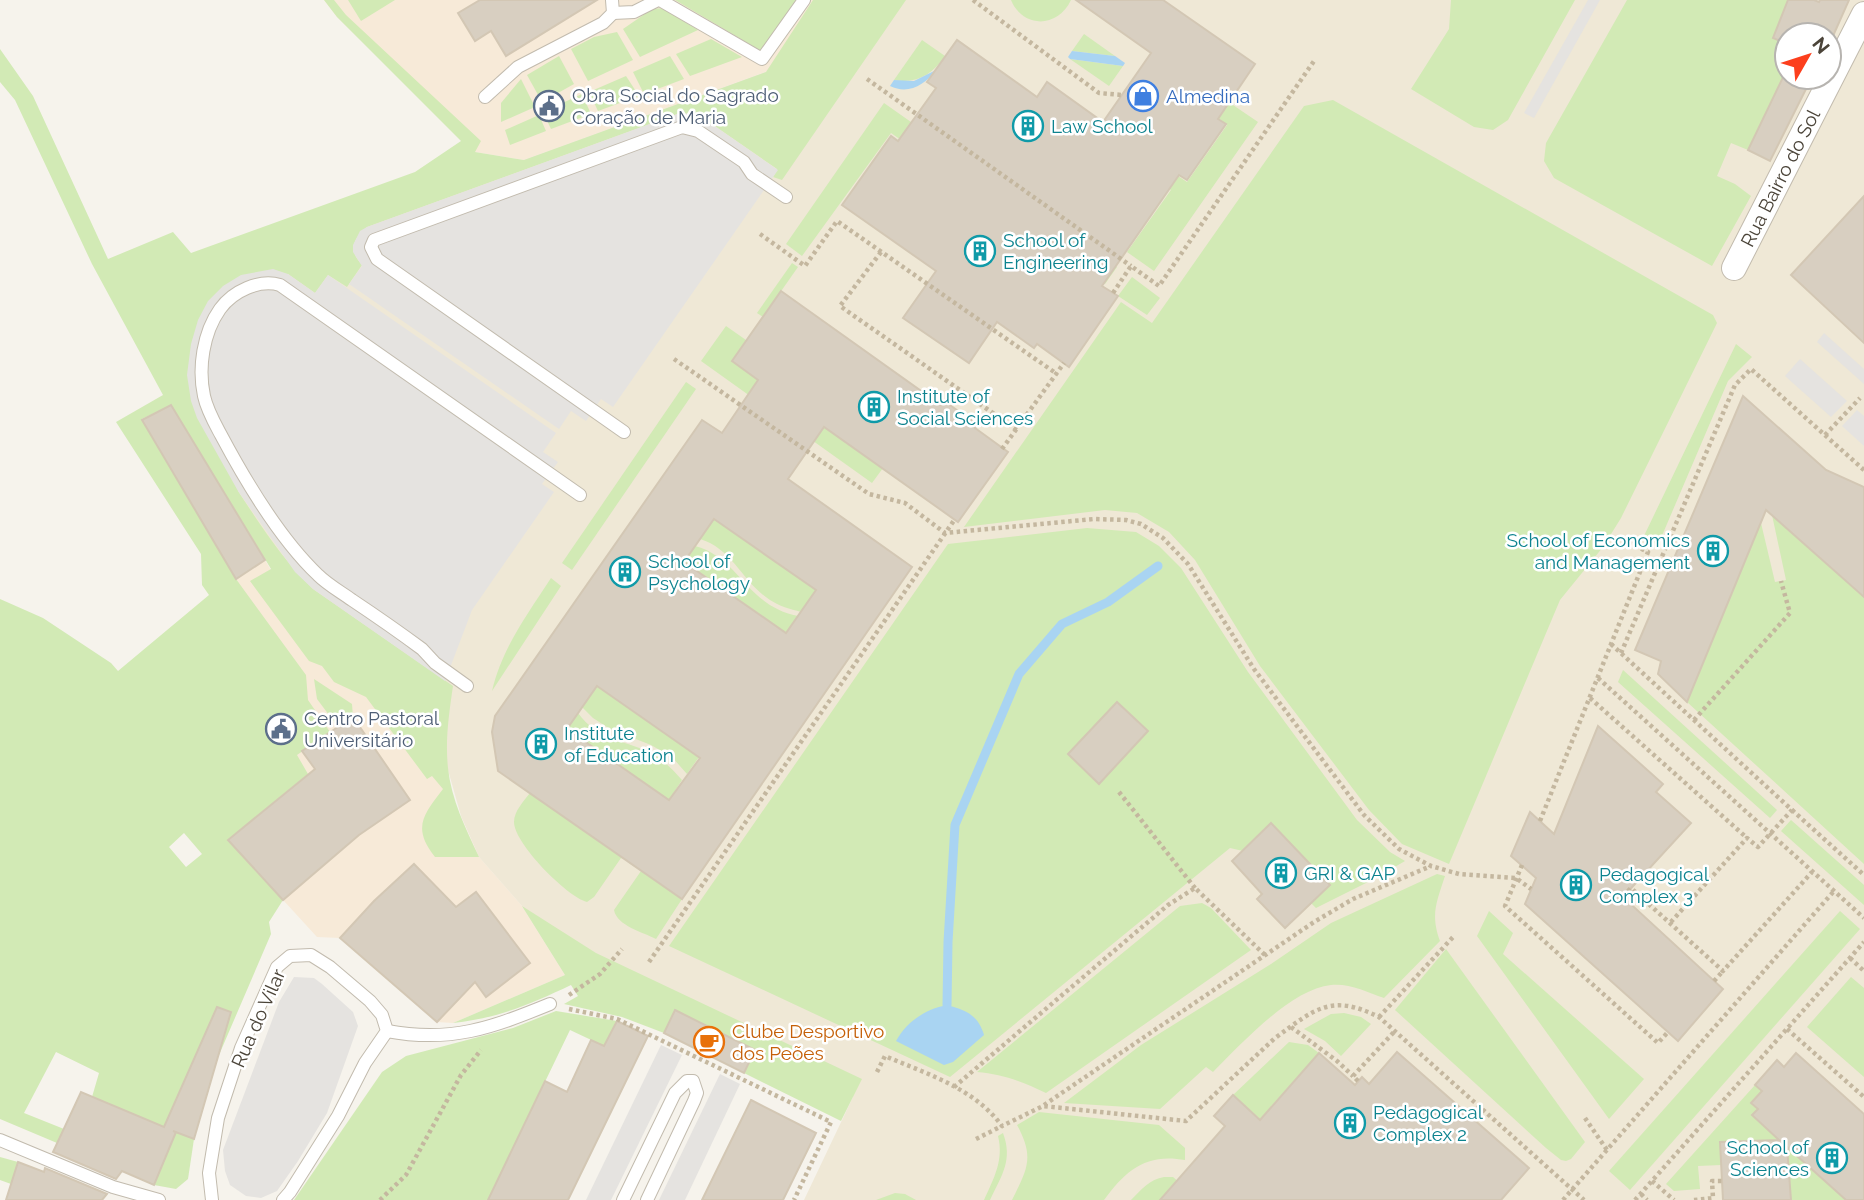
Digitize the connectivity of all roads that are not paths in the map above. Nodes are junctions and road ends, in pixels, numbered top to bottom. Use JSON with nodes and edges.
{"nodes":[{"id":1,"x":659,"y":0,"type":"edge"},
{"id":2,"x":804,"y":0,"type":"edge"},
{"id":3,"x":612,"y":7,"type":"edge"},
{"id":4,"x":1864,"y":15,"type":"edge"},
{"id":5,"x":485,"y":97,"type":"dead end"},
{"id":6,"x":786,"y":197,"type":"dead end"},
{"id":7,"x":1734,"y":268,"type":"dead end"},
{"id":8,"x":624,"y":432,"type":"dead end"},
{"id":9,"x":580,"y":495,"type":"dead end"},
{"id":10,"x":467,"y":686,"type":"dead end"},
{"id":11,"x":550,"y":1004,"type":"dead end"},
{"id":12,"x":387,"y":1031,"type":"junction"},
{"id":13,"x":0,"y":1140,"type":"edge"},
{"id":14,"x":159,"y":1200,"type":"edge"},
{"id":15,"x":212,"y":1200,"type":"edge"},
{"id":16,"x":283,"y":1200,"type":"edge"},
{"id":17,"x":623,"y":1200,"type":"edge"},
{"id":18,"x":647,"y":1200,"type":"edge"}],
"edges":[{"from":1,"to":2,"type":"lane"},
{"from":1,"to":3,"type":"lane"},
{"from":3,"to":5,"type":"lane"},
{"from":4,"to":7,"type":"street","name":"Rua Bairro do Sol"},
{"from":6,"to":8,"type":"lane"},
{"from":9,"to":10,"type":"lane"},
{"from":11,"to":12,"type":"lane"},
{"from":12,"to":15,"type":"lane","name":"Rua do Vilar"},
{"from":12,"to":16,"type":"lane"},
{"from":13,"to":14,"type":"lane"},
{"from":17,"to":18,"type":"lane"}]}
